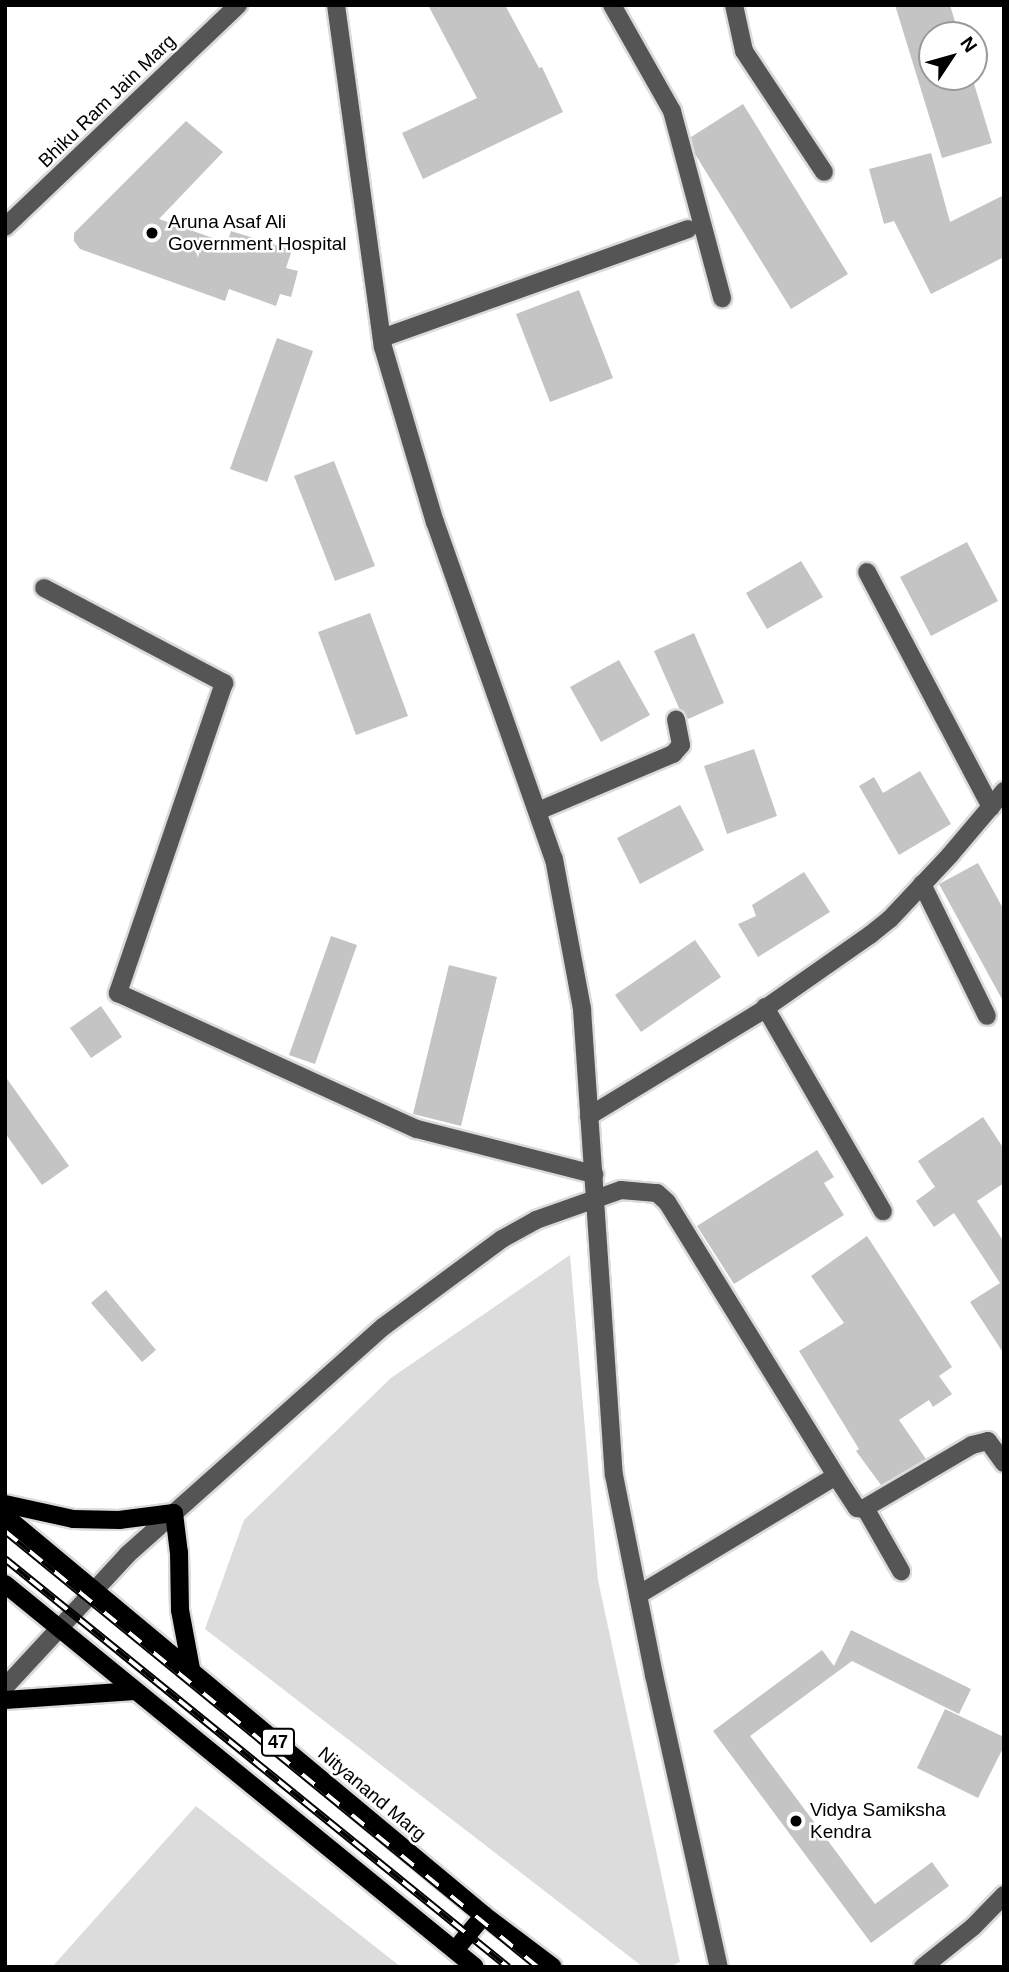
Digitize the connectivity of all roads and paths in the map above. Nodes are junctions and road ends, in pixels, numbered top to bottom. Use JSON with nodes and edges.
{"nodes":[{"id":1,"x":238,"y":5,"type":"edge"},
{"id":2,"x":612,"y":5,"type":"edge"},
{"id":3,"x":734,"y":5,"type":"edge"},
{"id":4,"x":334,"y":8,"type":"edge"},
{"id":5,"x":824,"y":173,"type":"dead end"},
{"id":6,"x":5,"y":227,"type":"edge"},
{"id":7,"x":688,"y":229,"type":"dead end"},
{"id":8,"x":722,"y":298,"type":"dead end"},
{"id":9,"x":382,"y":338,"type":"junction"},
{"id":10,"x":867,"y":572,"type":"dead end"},
{"id":11,"x":44,"y":588,"type":"dead end"},
{"id":12,"x":676,"y":719,"type":"dead end"},
{"id":13,"x":1004,"y":791,"type":"edge"},
{"id":14,"x":992,"y":807,"type":"junction"},
{"id":15,"x":538,"y":811,"type":"junction"},
{"id":16,"x":922,"y":884,"type":"junction"},
{"id":17,"x":765,"y":1007,"type":"junction"},
{"id":18,"x":987,"y":1016,"type":"dead end"},
{"id":19,"x":589,"y":1116,"type":"junction"},
{"id":20,"x":594,"y":1174,"type":"junction"},
{"id":21,"x":596,"y":1198,"type":"junction"},
{"id":22,"x":883,"y":1211,"type":"dead end"},
{"id":23,"x":1004,"y":1463,"type":"edge"},
{"id":24,"x":836,"y":1476,"type":"junction"},
{"id":25,"x":5,"y":1504,"type":"edge"},
{"id":26,"x":865,"y":1508,"type":"junction"},
{"id":27,"x":174,"y":1513,"type":"junction"},
{"id":28,"x":5,"y":1516,"type":"edge"},
{"id":29,"x":901,"y":1571,"type":"dead end"},
{"id":30,"x":5,"y":1584,"type":"edge"},
{"id":31,"x":95,"y":1589,"type":"junction"},
{"id":32,"x":638,"y":1595,"type":"junction"},
{"id":33,"x":59,"y":1629,"type":"junction"},
{"id":34,"x":191,"y":1669,"type":"junction"},
{"id":35,"x":5,"y":1687,"type":"edge"},
{"id":36,"x":135,"y":1691,"type":"junction"},
{"id":37,"x":5,"y":1700,"type":"edge"},
{"id":38,"x":1004,"y":1895,"type":"edge"},
{"id":39,"x":484,"y":1915,"type":"junction"},
{"id":40,"x":456,"y":1949,"type":"junction"},
{"id":41,"x":475,"y":1967,"type":"edge"},
{"id":42,"x":553,"y":1967,"type":"edge"},
{"id":43,"x":719,"y":1967,"type":"edge"},
{"id":44,"x":923,"y":1967,"type":"edge"}],
"edges":[{"from":1,"to":6,"type":"street","name":"Bhiku Ram Jain Marg"},
{"from":2,"to":8,"type":"street"},
{"from":3,"to":5,"type":"street"},
{"from":4,"to":9,"type":"street"},
{"from":7,"to":9,"type":"street"},
{"from":9,"to":15,"type":"street"},
{"from":10,"to":14,"type":"street"},
{"from":11,"to":20,"type":"street"},
{"from":12,"to":15,"type":"street"},
{"from":13,"to":14,"type":"street"},
{"from":14,"to":16,"type":"street"},
{"from":15,"to":19,"type":"street"},
{"from":16,"to":17,"type":"street"},
{"from":16,"to":18,"type":"street"},
{"from":17,"to":19,"type":"street"},
{"from":17,"to":22,"type":"street"},
{"from":19,"to":20,"type":"street"},
{"from":20,"to":21,"type":"street"},
{"from":21,"to":24,"type":"street"},
{"from":21,"to":27,"type":"street"},
{"from":21,"to":32,"type":"street"},
{"from":23,"to":26,"type":"street"},
{"from":24,"to":26,"type":"street"},
{"from":24,"to":32,"type":"street"},
{"from":25,"to":27,"type":"main road"},
{"from":26,"to":29,"type":"street"},
{"from":27,"to":31,"type":"street"},
{"from":27,"to":34,"type":"main road"},
{"from":28,"to":31,"type":"main road","name":"Nityanand Marg","number":"47"},
{"from":30,"to":33,"type":"main road","number":"47"},
{"from":31,"to":33,"type":"street"},
{"from":31,"to":34,"type":"main road","name":"Nityanand Marg","number":"47"},
{"from":32,"to":43,"type":"street"},
{"from":33,"to":35,"type":"street"},
{"from":33,"to":36,"type":"main road","number":"47"},
{"from":34,"to":39,"type":"main road","name":"Nityanand Marg","number":"47"},
{"from":36,"to":37,"type":"main road"},
{"from":36,"to":40,"type":"main road","number":"47"},
{"from":38,"to":44,"type":"street"},
{"from":39,"to":40,"type":"main road"},
{"from":39,"to":42,"type":"main road","name":"Nityanand Marg","number":"47"},
{"from":40,"to":41,"type":"main road","number":"47"}]}
